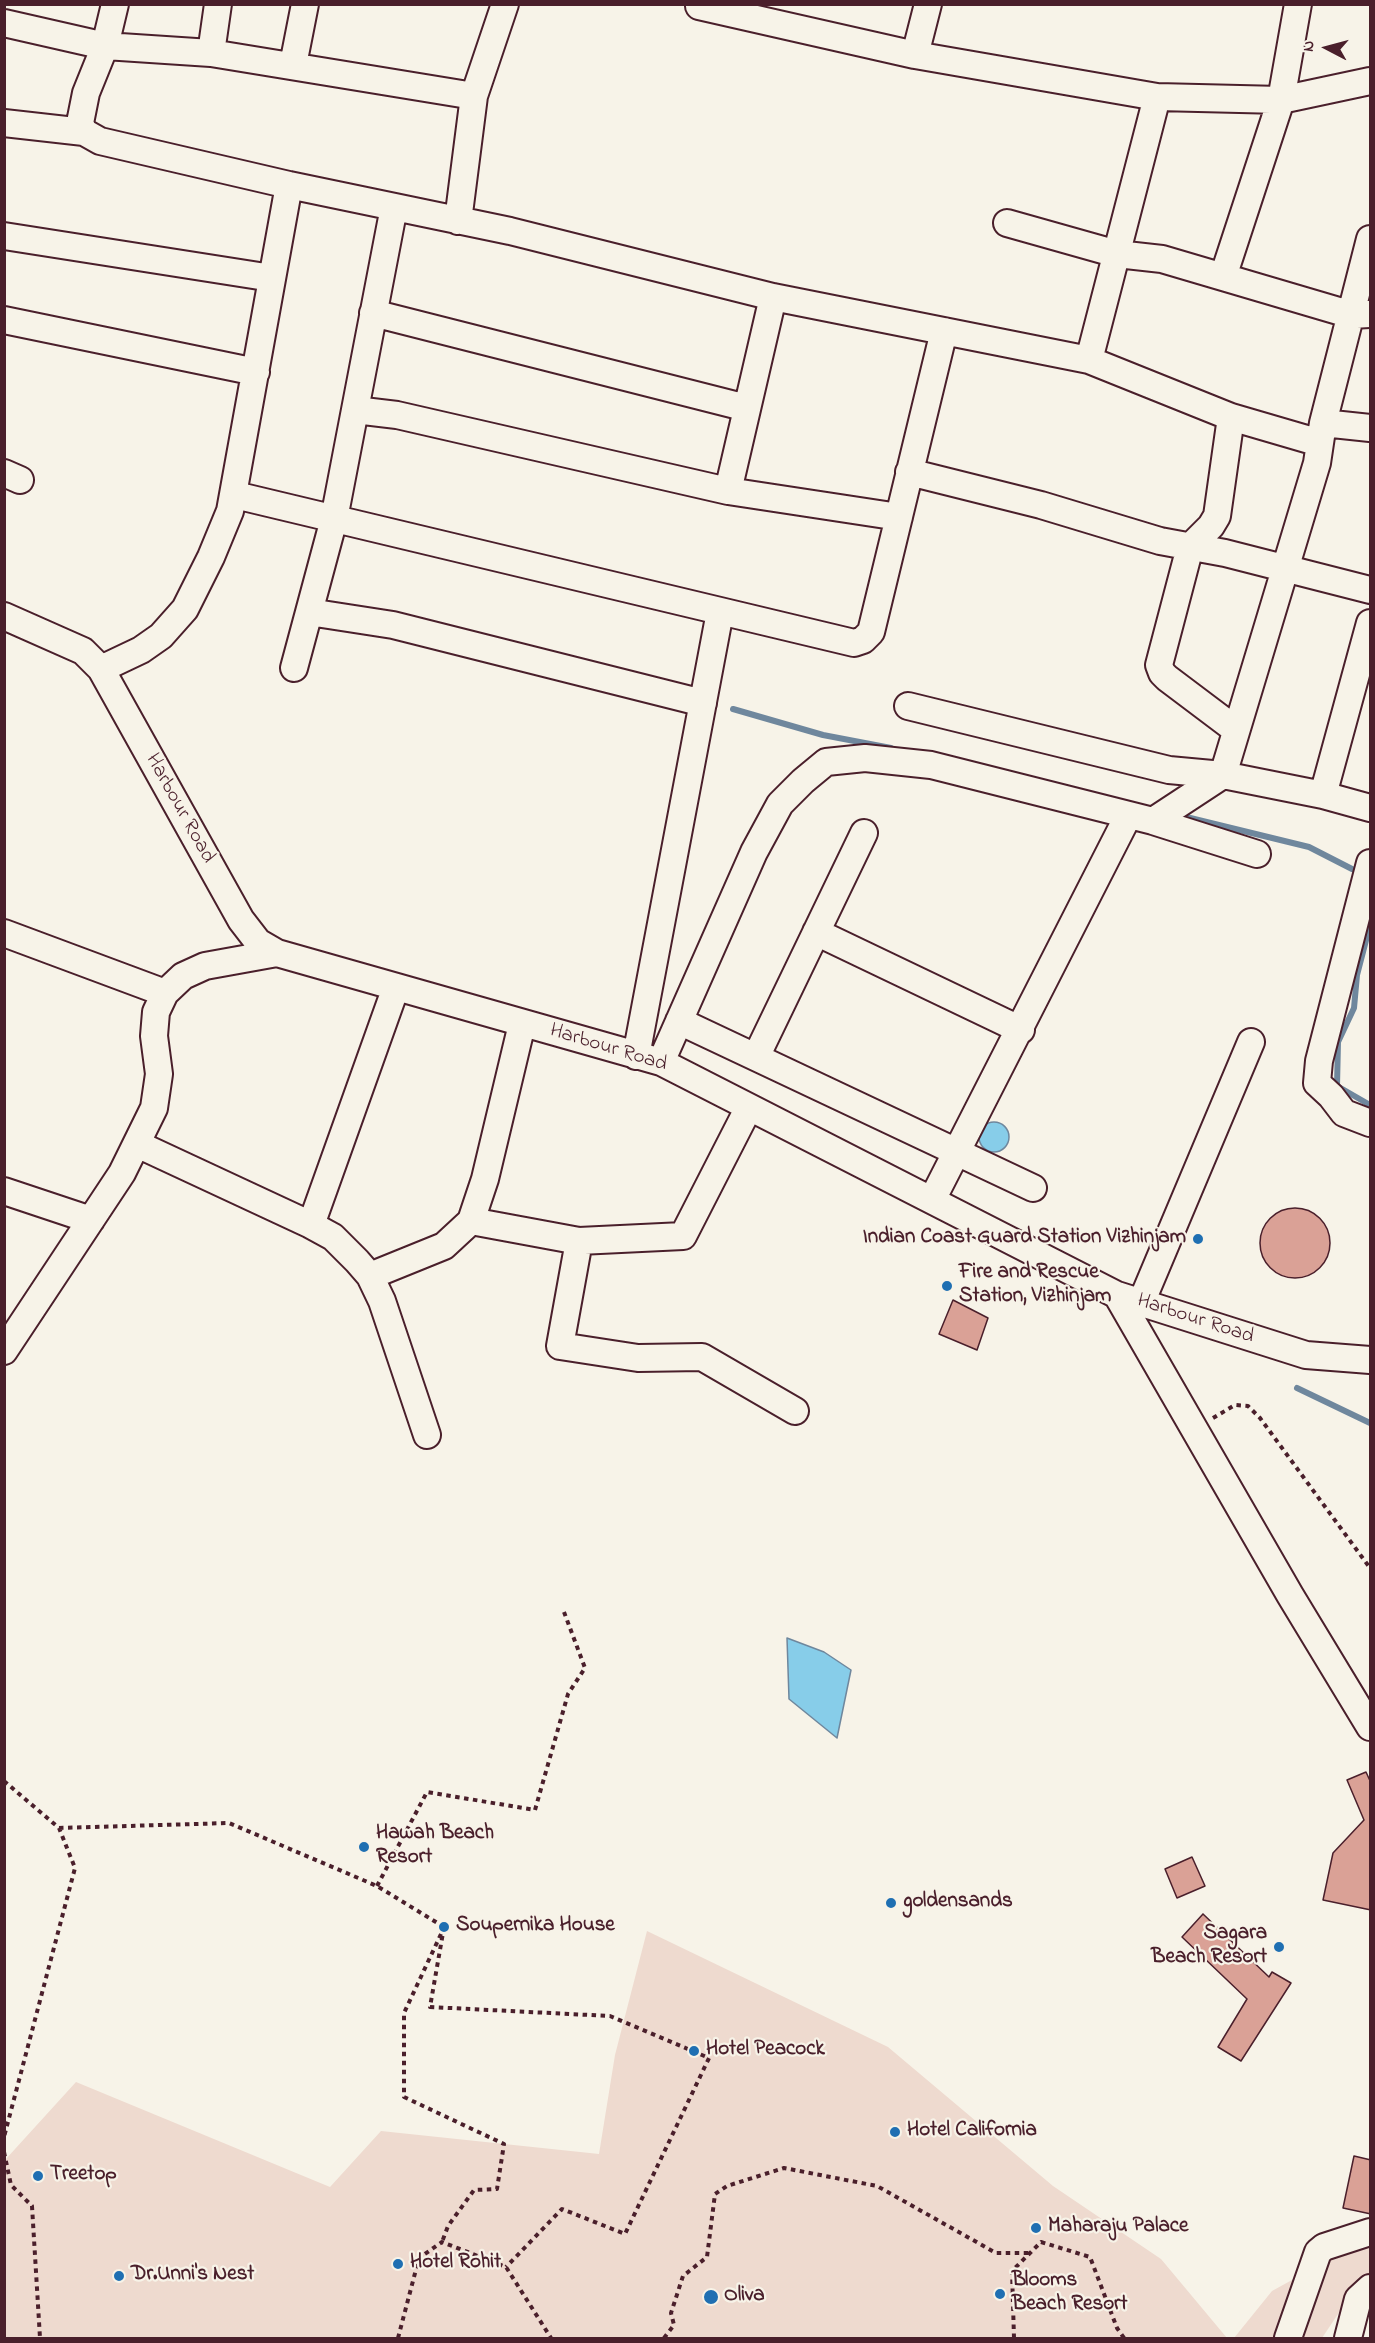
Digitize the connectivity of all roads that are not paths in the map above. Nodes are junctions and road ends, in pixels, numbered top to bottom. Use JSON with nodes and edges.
{"nodes":[{"id":1,"x":115,"y":4,"type":"edge"},
{"id":2,"x":218,"y":4,"type":"edge"},
{"id":3,"x":305,"y":4,"type":"edge"},
{"id":4,"x":505,"y":4,"type":"edge"},
{"id":5,"x":928,"y":4,"type":"edge"},
{"id":6,"x":1298,"y":4,"type":"edge"},
{"id":7,"x":699,"y":6,"type":"dead end"},
{"id":8,"x":4,"y":23,"type":"edge"},
{"id":9,"x":105,"y":46,"type":"junction"},
{"id":10,"x":211,"y":53,"type":"junction"},
{"id":11,"x":915,"y":55,"type":"junction"},
{"id":12,"x":293,"y":65,"type":"junction"},
{"id":13,"x":1371,"y":81,"type":"edge"},
{"id":14,"x":474,"y":96,"type":"junction"},
{"id":15,"x":1157,"y":97,"type":"junction"},
{"id":16,"x":1281,"y":100,"type":"junction"},
{"id":17,"x":4,"y":123,"type":"edge"},
{"id":18,"x":84,"y":132,"type":"junction"},
{"id":19,"x":289,"y":185,"type":"junction"},
{"id":20,"x":394,"y":207,"type":"junction"},
{"id":21,"x":458,"y":220,"type":"junction"},
{"id":22,"x":1007,"y":223,"type":"dead end"},
{"id":23,"x":4,"y":236,"type":"edge"},
{"id":24,"x":1371,"y":239,"type":"edge"},
{"id":25,"x":1117,"y":254,"type":"junction"},
{"id":26,"x":1223,"y":277,"type":"junction"},
{"id":27,"x":273,"y":278,"type":"junction"},
{"id":28,"x":773,"y":297,"type":"junction"},
{"id":29,"x":373,"y":313,"type":"junction"},
{"id":30,"x":1361,"y":315,"type":"edge"},
{"id":31,"x":4,"y":320,"type":"edge"},
{"id":32,"x":944,"y":331,"type":"junction"},
{"id":33,"x":1089,"y":360,"type":"junction"},
{"id":34,"x":256,"y":372,"type":"junction"},
{"id":35,"x":747,"y":408,"type":"junction"},
{"id":36,"x":355,"y":410,"type":"junction"},
{"id":37,"x":1231,"y":417,"type":"junction"},
{"id":38,"x":1371,"y":428,"type":"edge"},
{"id":39,"x":1322,"y":433,"type":"junction"},
{"id":40,"x":909,"y":472,"type":"junction"},
{"id":41,"x":728,"y":491,"type":"junction"},
{"id":42,"x":235,"y":495,"type":"junction"},
{"id":43,"x":899,"y":517,"type":"junction"},
{"id":44,"x":334,"y":519,"type":"junction"},
{"id":45,"x":1190,"y":547,"type":"junction"},
{"id":46,"x":1285,"y":569,"type":"junction"},
{"id":47,"x":1371,"y":590,"type":"edge"},
{"id":48,"x":309,"y":612,"type":"junction"},
{"id":49,"x":720,"y":612,"type":"junction"},
{"id":50,"x":4,"y":616,"type":"edge"},
{"id":51,"x":1371,"y":623,"type":"edge"},
{"id":52,"x":294,"y":668,"type":"dead end"},
{"id":53,"x":101,"y":669,"type":"junction"},
{"id":54,"x":703,"y":703,"type":"junction"},
{"id":55,"x":908,"y":706,"type":"dead end"},
{"id":56,"x":1236,"y":730,"type":"junction"},
{"id":57,"x":1223,"y":775,"type":"junction"},
{"id":58,"x":1323,"y":795,"type":"junction"},
{"id":59,"x":1371,"y":808,"type":"edge"},
{"id":60,"x":1128,"y":816,"type":"junction"},
{"id":61,"x":1153,"y":821,"type":"junction"},
{"id":62,"x":864,"y":833,"type":"dead end"},
{"id":63,"x":1257,"y":854,"type":"dead end"},
{"id":64,"x":1371,"y":863,"type":"edge"},
{"id":65,"x":816,"y":932,"type":"junction"},
{"id":66,"x":4,"y":933,"type":"edge"},
{"id":67,"x":277,"y":953,"type":"junction"},
{"id":68,"x":396,"y":987,"type":"junction"},
{"id":69,"x":165,"y":993,"type":"junction"},
{"id":70,"x":679,"y":1021,"type":"junction"},
{"id":71,"x":522,"y":1023,"type":"junction"},
{"id":72,"x":1021,"y":1030,"type":"junction"},
{"id":73,"x":1251,"y":1042,"type":"dead end"},
{"id":74,"x":636,"y":1056,"type":"junction"},
{"id":75,"x":756,"y":1057,"type":"junction"},
{"id":76,"x":661,"y":1062,"type":"junction"},
{"id":77,"x":749,"y":1107,"type":"junction"},
{"id":78,"x":1371,"y":1123,"type":"edge"},
{"id":79,"x":137,"y":1144,"type":"junction"},
{"id":80,"x":956,"y":1153,"type":"junction"},
{"id":81,"x":1033,"y":1188,"type":"dead end"},
{"id":82,"x":4,"y":1191,"type":"edge"},
{"id":83,"x":932,"y":1200,"type":"junction"},
{"id":84,"x":91,"y":1220,"type":"junction"},
{"id":85,"x":471,"y":1221,"type":"junction"},
{"id":86,"x":311,"y":1225,"type":"junction"},
{"id":87,"x":579,"y":1241,"type":"junction"},
{"id":88,"x":370,"y":1276,"type":"junction"},
{"id":89,"x":1129,"y":1299,"type":"junction"},
{"id":90,"x":4,"y":1351,"type":"edge"},
{"id":91,"x":1371,"y":1360,"type":"edge"},
{"id":92,"x":795,"y":1411,"type":"dead end"},
{"id":93,"x":427,"y":1435,"type":"dead end"},
{"id":94,"x":1371,"y":1727,"type":"edge"},
{"id":95,"x":1371,"y":2232,"type":"edge"},
{"id":96,"x":1371,"y":2288,"type":"edge"},
{"id":97,"x":1288,"y":2338,"type":"edge"},
{"id":98,"x":1348,"y":2338,"type":"edge"}],
"edges":[{"from":1,"to":9,"type":"street"},
{"from":2,"to":10,"type":"street"},
{"from":3,"to":12,"type":"street"},
{"from":4,"to":14,"type":"street"},
{"from":5,"to":11,"type":"street"},
{"from":6,"to":16,"type":"street"},
{"from":7,"to":11,"type":"street"},
{"from":8,"to":9,"type":"street"},
{"from":9,"to":10,"type":"street"},
{"from":9,"to":18,"type":"street"},
{"from":10,"to":12,"type":"street"},
{"from":11,"to":15,"type":"street"},
{"from":12,"to":14,"type":"street"},
{"from":13,"to":16,"type":"street"},
{"from":14,"to":21,"type":"street"},
{"from":15,"to":16,"type":"street"},
{"from":15,"to":25,"type":"street"},
{"from":16,"to":26,"type":"street"},
{"from":17,"to":18,"type":"street"},
{"from":18,"to":19,"type":"street"},
{"from":19,"to":20,"type":"street"},
{"from":19,"to":27,"type":"street"},
{"from":20,"to":21,"type":"street"},
{"from":20,"to":29,"type":"street"},
{"from":21,"to":28,"type":"street"},
{"from":22,"to":25,"type":"street"},
{"from":23,"to":27,"type":"street"},
{"from":24,"to":30,"type":"street"},
{"from":25,"to":26,"type":"street"},
{"from":25,"to":33,"type":"street"},
{"from":26,"to":30,"type":"street"},
{"from":27,"to":34,"type":"street"},
{"from":28,"to":32,"type":"street"},
{"from":28,"to":35,"type":"street"},
{"from":29,"to":35,"type":"street"},
{"from":29,"to":36,"type":"street"},
{"from":30,"to":39,"type":"street"},
{"from":31,"to":34,"type":"street"},
{"from":32,"to":33,"type":"street"},
{"from":32,"to":40,"type":"street"},
{"from":33,"to":37,"type":"street"},
{"from":34,"to":42,"type":"street"},
{"from":35,"to":41,"type":"street"},
{"from":36,"to":41,"type":"street"},
{"from":36,"to":44,"type":"street"},
{"from":37,"to":39,"type":"street"},
{"from":37,"to":45,"type":"street"},
{"from":38,"to":39,"type":"street"},
{"from":39,"to":46,"type":"street"},
{"from":40,"to":43,"type":"street"},
{"from":40,"to":45,"type":"street"},
{"from":41,"to":43,"type":"street"},
{"from":42,"to":44,"type":"street"},
{"from":42,"to":53,"type":"street"},
{"from":43,"to":49,"type":"street"},
{"from":44,"to":48,"type":"street"},
{"from":44,"to":49,"type":"street"},
{"from":45,"to":46,"type":"street"},
{"from":45,"to":56,"type":"street"},
{"from":46,"to":47,"type":"street"},
{"from":46,"to":56,"type":"street"},
{"from":48,"to":52,"type":"street"},
{"from":48,"to":54,"type":"street"},
{"from":49,"to":54,"type":"street"},
{"from":50,"to":53,"type":"street","name":"Harbour Road"},
{"from":51,"to":58,"type":"street"},
{"from":53,"to":67,"type":"street","name":"Harbour Road"},
{"from":54,"to":74,"type":"street"},
{"from":55,"to":57,"type":"street"},
{"from":56,"to":57,"type":"street"},
{"from":57,"to":58,"type":"street"},
{"from":57,"to":61,"type":"street"},
{"from":58,"to":59,"type":"street"},
{"from":60,"to":61,"type":"street"},
{"from":60,"to":70,"type":"street"},
{"from":60,"to":72,"type":"street"},
{"from":61,"to":63,"type":"street"},
{"from":62,"to":65,"type":"street"},
{"from":64,"to":78,"type":"street"},
{"from":65,"to":72,"type":"street"},
{"from":65,"to":75,"type":"street"},
{"from":66,"to":69,"type":"street"},
{"from":67,"to":68,"type":"street","name":"Harbour Road"},
{"from":67,"to":69,"type":"street"},
{"from":68,"to":71,"type":"street","name":"Harbour Road"},
{"from":68,"to":86,"type":"street"},
{"from":69,"to":79,"type":"street"},
{"from":70,"to":75,"type":"street"},
{"from":70,"to":76,"type":"street"},
{"from":71,"to":74,"type":"street","name":"Harbour Road"},
{"from":71,"to":85,"type":"street"},
{"from":72,"to":80,"type":"street"},
{"from":73,"to":89,"type":"street"},
{"from":74,"to":76,"type":"street","name":"Harbour Road"},
{"from":75,"to":80,"type":"street"},
{"from":76,"to":77,"type":"street","name":"Harbour Road"},
{"from":77,"to":83,"type":"street","name":"Harbour Road"},
{"from":77,"to":87,"type":"street"},
{"from":79,"to":84,"type":"street"},
{"from":79,"to":86,"type":"street"},
{"from":80,"to":81,"type":"street"},
{"from":80,"to":83,"type":"street"},
{"from":82,"to":84,"type":"street"},
{"from":83,"to":89,"type":"street","name":"Harbour Road"},
{"from":84,"to":90,"type":"street"},
{"from":85,"to":87,"type":"street"},
{"from":85,"to":88,"type":"street"},
{"from":86,"to":88,"type":"street"},
{"from":87,"to":92,"type":"street"},
{"from":88,"to":93,"type":"street"},
{"from":89,"to":91,"type":"street","name":"Harbour Road"},
{"from":89,"to":94,"type":"street"},
{"from":95,"to":97,"type":"street"},
{"from":96,"to":98,"type":"street"}]}
